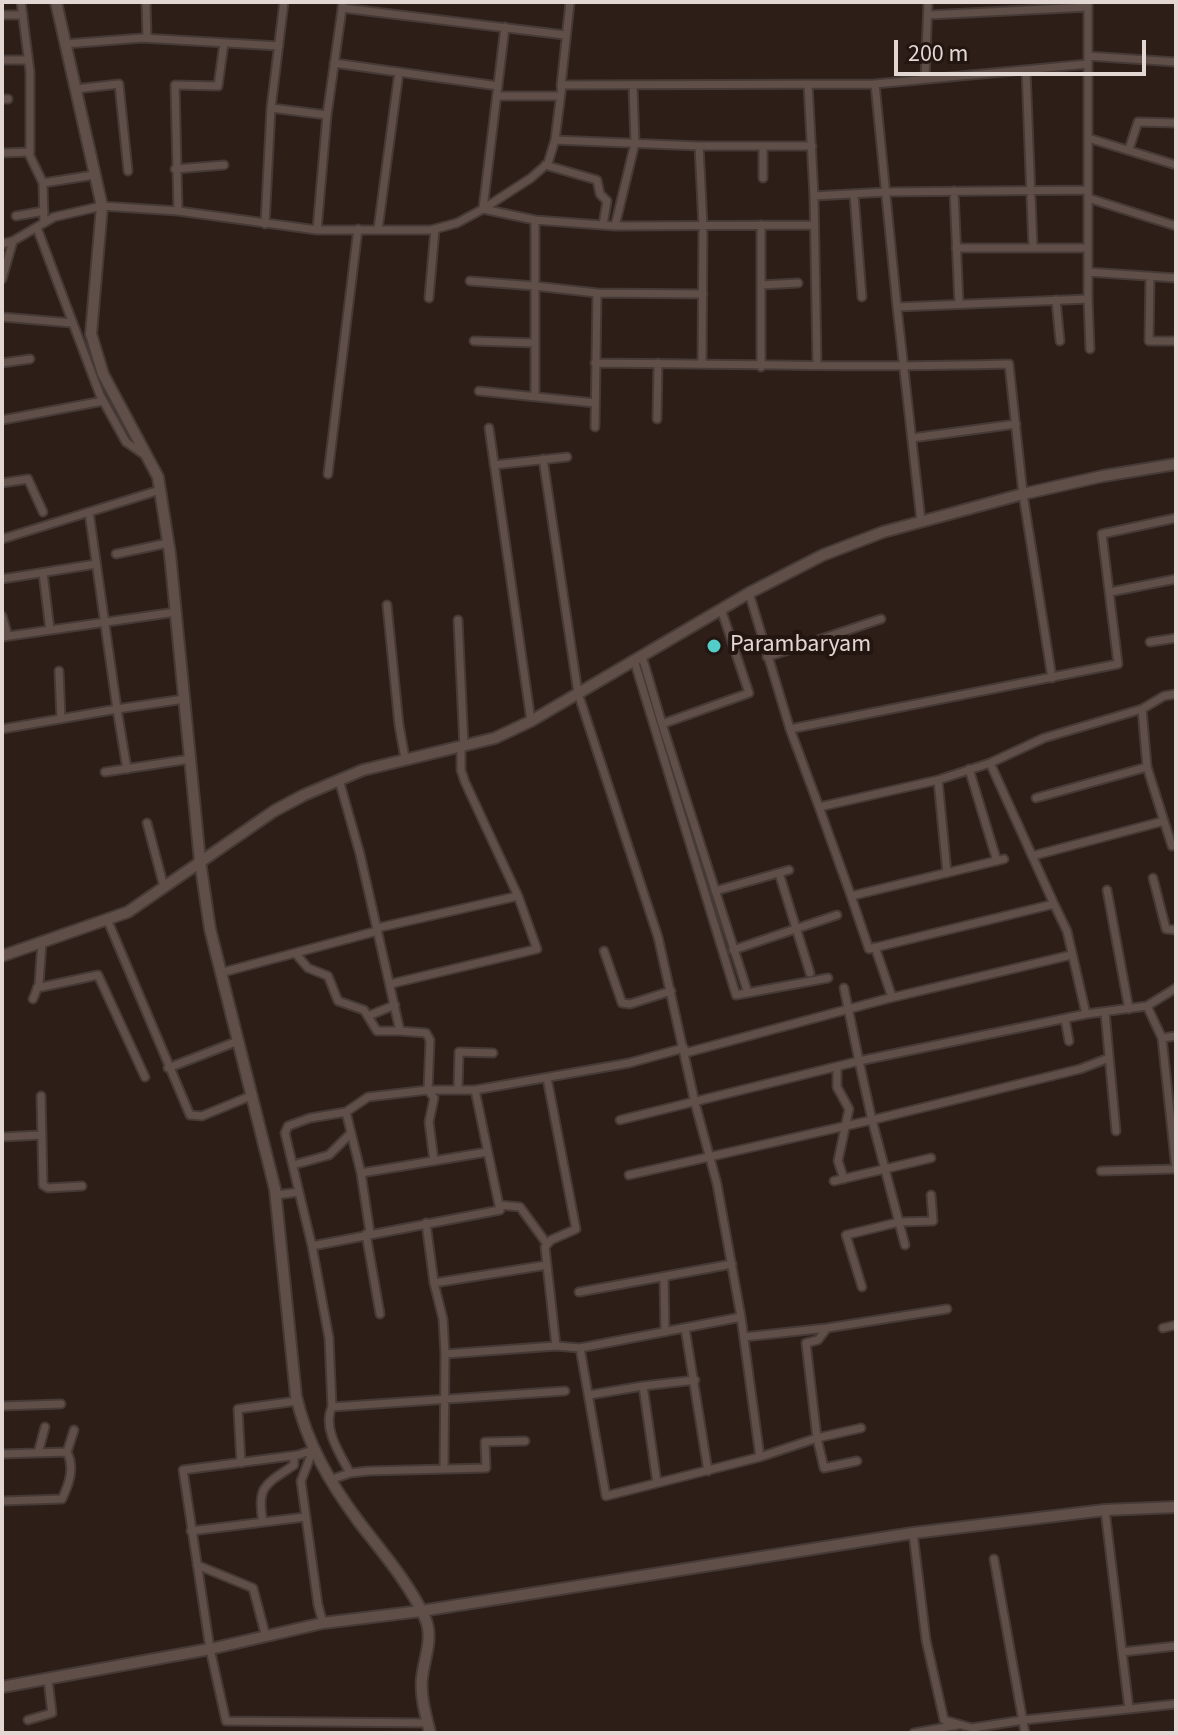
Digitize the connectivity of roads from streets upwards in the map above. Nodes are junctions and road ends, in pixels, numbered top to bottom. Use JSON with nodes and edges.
{"nodes":[{"id":1,"x":21,"y":2,"type":"edge"},
{"id":2,"x":56,"y":2,"type":"edge"},
{"id":3,"x":146,"y":2,"type":"edge"},
{"id":4,"x":284,"y":2,"type":"edge"},
{"id":5,"x":570,"y":2,"type":"edge"},
{"id":6,"x":928,"y":2,"type":"edge"},
{"id":7,"x":342,"y":5,"type":"edge"},
{"id":8,"x":1088,"y":5,"type":"edge"},
{"id":9,"x":1028,"y":6,"type":"edge"},
{"id":10,"x":2,"y":15,"type":"edge"},
{"id":11,"x":23,"y":15,"type":"junction"},
{"id":12,"x":928,"y":15,"type":"junction"},
{"id":13,"x":505,"y":27,"type":"junction"},
{"id":14,"x":565,"y":35,"type":"junction"},
{"id":15,"x":147,"y":38,"type":"junction"},
{"id":16,"x":224,"y":43,"type":"junction"},
{"id":17,"x":65,"y":44,"type":"junction"},
{"id":18,"x":279,"y":46,"type":"junction"},
{"id":19,"x":2,"y":60,"type":"edge"},
{"id":20,"x":28,"y":60,"type":"junction"},
{"id":21,"x":1088,"y":60,"type":"junction"},
{"id":22,"x":1176,"y":62,"type":"edge"},
{"id":23,"x":334,"y":63,"type":"junction"},
{"id":24,"x":1026,"y":70,"type":"junction"},
{"id":25,"x":399,"y":72,"type":"junction"},
{"id":26,"x":925,"y":79,"type":"junction"},
{"id":27,"x":808,"y":84,"type":"junction"},
{"id":28,"x":875,"y":84,"type":"junction"},
{"id":29,"x":498,"y":86,"type":"junction"},
{"id":30,"x":561,"y":86,"type":"junction"},
{"id":31,"x":633,"y":86,"type":"junction"},
{"id":32,"x":75,"y":89,"type":"junction"},
{"id":33,"x":497,"y":96,"type":"junction"},
{"id":34,"x":560,"y":96,"type":"junction"},
{"id":35,"x":271,"y":108,"type":"junction"},
{"id":36,"x":327,"y":115,"type":"junction"},
{"id":37,"x":1176,"y":123,"type":"edge"},
{"id":38,"x":1088,"y":138,"type":"junction"},
{"id":39,"x":555,"y":140,"type":"junction"},
{"id":40,"x":635,"y":143,"type":"junction"},
{"id":41,"x":699,"y":146,"type":"junction"},
{"id":42,"x":763,"y":146,"type":"junction"},
{"id":43,"x":812,"y":146,"type":"junction"},
{"id":44,"x":1129,"y":149,"type":"junction"},
{"id":45,"x":28,"y":152,"type":"junction"},
{"id":46,"x":2,"y":153,"type":"edge"},
{"id":47,"x":224,"y":165,"type":"dead end"},
{"id":48,"x":545,"y":165,"type":"junction"},
{"id":49,"x":1176,"y":165,"type":"edge"},
{"id":50,"x":175,"y":169,"type":"junction"},
{"id":51,"x":128,"y":171,"type":"dead end"},
{"id":52,"x":94,"y":175,"type":"junction"},
{"id":53,"x":763,"y":178,"type":"dead end"},
{"id":54,"x":43,"y":183,"type":"junction"},
{"id":55,"x":954,"y":191,"type":"junction"},
{"id":56,"x":1031,"y":191,"type":"junction"},
{"id":57,"x":886,"y":192,"type":"junction"},
{"id":58,"x":854,"y":194,"type":"junction"},
{"id":59,"x":1088,"y":194,"type":"junction"},
{"id":60,"x":814,"y":196,"type":"junction"},
{"id":61,"x":102,"y":206,"type":"junction"},
{"id":62,"x":483,"y":209,"type":"junction"},
{"id":63,"x":44,"y":211,"type":"junction"},
{"id":64,"x":178,"y":211,"type":"junction"},
{"id":65,"x":16,"y":216,"type":"dead end"},
{"id":66,"x":535,"y":220,"type":"junction"},
{"id":67,"x":265,"y":224,"type":"junction"},
{"id":68,"x":40,"y":225,"type":"junction"},
{"id":69,"x":603,"y":225,"type":"junction"},
{"id":70,"x":761,"y":225,"type":"junction"},
{"id":71,"x":813,"y":225,"type":"junction"},
{"id":72,"x":615,"y":226,"type":"junction"},
{"id":73,"x":703,"y":226,"type":"junction"},
{"id":74,"x":1176,"y":226,"type":"edge"},
{"id":75,"x":358,"y":229,"type":"junction"},
{"id":76,"x":378,"y":229,"type":"junction"},
{"id":77,"x":435,"y":229,"type":"junction"},
{"id":78,"x":317,"y":230,"type":"junction"},
{"id":79,"x":13,"y":241,"type":"junction"},
{"id":80,"x":2,"y":244,"type":"edge"},
{"id":81,"x":956,"y":248,"type":"junction"},
{"id":82,"x":1033,"y":248,"type":"junction"},
{"id":83,"x":1088,"y":248,"type":"junction"},
{"id":84,"x":1088,"y":272,"type":"junction"},
{"id":85,"x":1150,"y":276,"type":"junction"},
{"id":86,"x":1176,"y":278,"type":"edge"},
{"id":87,"x":2,"y":279,"type":"edge"},
{"id":88,"x":470,"y":281,"type":"dead end"},
{"id":89,"x":798,"y":283,"type":"dead end"},
{"id":90,"x":761,"y":285,"type":"junction"},
{"id":91,"x":535,"y":286,"type":"junction"},
{"id":92,"x":597,"y":293,"type":"junction"},
{"id":93,"x":703,"y":294,"type":"junction"},
{"id":94,"x":862,"y":297,"type":"dead end"},
{"id":95,"x":429,"y":298,"type":"dead end"},
{"id":96,"x":1088,"y":299,"type":"junction"},
{"id":97,"x":1056,"y":300,"type":"junction"},
{"id":98,"x":959,"y":304,"type":"junction"},
{"id":99,"x":897,"y":307,"type":"junction"},
{"id":100,"x":2,"y":317,"type":"edge"},
{"id":101,"x":72,"y":323,"type":"junction"},
{"id":102,"x":474,"y":341,"type":"dead end"},
{"id":103,"x":1060,"y":341,"type":"dead end"},
{"id":104,"x":1175,"y":341,"type":"edge"},
{"id":105,"x":535,"y":343,"type":"junction"},
{"id":106,"x":1090,"y":349,"type":"dead end"},
{"id":107,"x":30,"y":359,"type":"dead end"},
{"id":108,"x":2,"y":363,"type":"edge"},
{"id":109,"x":595,"y":363,"type":"junction"},
{"id":110,"x":658,"y":363,"type":"junction"},
{"id":111,"x":702,"y":364,"type":"junction"},
{"id":112,"x":817,"y":364,"type":"junction"},
{"id":113,"x":761,"y":367,"type":"junction"},
{"id":114,"x":904,"y":367,"type":"junction"},
{"id":115,"x":479,"y":391,"type":"dead end"},
{"id":116,"x":535,"y":395,"type":"junction"},
{"id":117,"x":103,"y":401,"type":"junction"},
{"id":118,"x":595,"y":403,"type":"junction"},
{"id":119,"x":657,"y":419,"type":"dead end"},
{"id":120,"x":2,"y":420,"type":"edge"},
{"id":121,"x":1016,"y":424,"type":"junction"},
{"id":122,"x":595,"y":427,"type":"dead end"},
{"id":123,"x":489,"y":428,"type":"dead end"},
{"id":124,"x":912,"y":438,"type":"junction"},
{"id":125,"x":147,"y":457,"type":"junction"},
{"id":126,"x":567,"y":457,"type":"dead end"},
{"id":127,"x":543,"y":459,"type":"junction"},
{"id":128,"x":1176,"y":464,"type":"edge"},
{"id":129,"x":494,"y":465,"type":"junction"},
{"id":130,"x":328,"y":474,"type":"dead end"},
{"id":131,"x":2,"y":483,"type":"edge"},
{"id":132,"x":160,"y":490,"type":"junction"},
{"id":133,"x":1023,"y":494,"type":"junction"},
{"id":134,"x":43,"y":512,"type":"dead end"},
{"id":135,"x":89,"y":512,"type":"junction"},
{"id":136,"x":1176,"y":518,"type":"edge"},
{"id":137,"x":921,"y":521,"type":"junction"},
{"id":138,"x":2,"y":539,"type":"edge"},
{"id":139,"x":168,"y":543,"type":"junction"},
{"id":140,"x":116,"y":554,"type":"dead end"},
{"id":141,"x":96,"y":564,"type":"junction"},
{"id":142,"x":43,"y":573,"type":"junction"},
{"id":143,"x":2,"y":579,"type":"edge"},
{"id":144,"x":1176,"y":579,"type":"edge"},
{"id":145,"x":1110,"y":592,"type":"junction"},
{"id":146,"x":749,"y":593,"type":"junction"},
{"id":147,"x":387,"y":605,"type":"dead end"},
{"id":148,"x":721,"y":609,"type":"junction"},
{"id":149,"x":176,"y":612,"type":"junction"},
{"id":150,"x":2,"y":616,"type":"edge"},
{"id":151,"x":881,"y":619,"type":"dead end"},
{"id":152,"x":458,"y":620,"type":"dead end"},
{"id":153,"x":105,"y":622,"type":"junction"},
{"id":154,"x":50,"y":630,"type":"junction"},
{"id":155,"x":5,"y":637,"type":"edge"},
{"id":156,"x":1176,"y":638,"type":"edge"},
{"id":157,"x":1150,"y":642,"type":"dead end"},
{"id":158,"x":767,"y":657,"type":"junction"},
{"id":159,"x":638,"y":658,"type":"junction"},
{"id":160,"x":59,"y":671,"type":"dead end"},
{"id":161,"x":1052,"y":678,"type":"junction"},
{"id":162,"x":578,"y":693,"type":"junction"},
{"id":163,"x":1176,"y":694,"type":"edge"},
{"id":164,"x":184,"y":699,"type":"junction"},
{"id":165,"x":117,"y":709,"type":"junction"},
{"id":166,"x":1142,"y":709,"type":"junction"},
{"id":167,"x":61,"y":719,"type":"junction"},
{"id":168,"x":531,"y":721,"type":"junction"},
{"id":169,"x":662,"y":724,"type":"junction"},
{"id":170,"x":2,"y":729,"type":"edge"},
{"id":171,"x":790,"y":729,"type":"junction"},
{"id":172,"x":462,"y":747,"type":"junction"},
{"id":173,"x":405,"y":758,"type":"junction"},
{"id":174,"x":190,"y":759,"type":"junction"},
{"id":175,"x":990,"y":763,"type":"junction"},
{"id":176,"x":1147,"y":767,"type":"junction"},
{"id":177,"x":127,"y":769,"type":"junction"},
{"id":178,"x":969,"y":769,"type":"junction"},
{"id":179,"x":105,"y":772,"type":"dead end"},
{"id":180,"x":339,"y":780,"type":"junction"},
{"id":181,"x":938,"y":780,"type":"junction"},
{"id":182,"x":1036,"y":798,"type":"dead end"},
{"id":183,"x":819,"y":807,"type":"junction"},
{"id":184,"x":1164,"y":821,"type":"junction"},
{"id":185,"x":147,"y":823,"type":"dead end"},
{"id":186,"x":1172,"y":846,"type":"dead end"},
{"id":187,"x":1032,"y":856,"type":"junction"},
{"id":188,"x":200,"y":861,"type":"junction"},
{"id":189,"x":789,"y":870,"type":"dead end"},
{"id":190,"x":779,"y":873,"type":"junction"},
{"id":191,"x":947,"y":873,"type":"junction"},
{"id":192,"x":1153,"y":878,"type":"dead end"},
{"id":193,"x":164,"y":887,"type":"junction"},
{"id":194,"x":717,"y":890,"type":"junction"},
{"id":195,"x":1107,"y":890,"type":"dead end"},
{"id":196,"x":705,"y":894,"type":"junction"},
{"id":197,"x":518,"y":896,"type":"junction"},
{"id":198,"x":851,"y":896,"type":"junction"},
{"id":199,"x":1054,"y":904,"type":"junction"},
{"id":200,"x":837,"y":915,"type":"dead end"},
{"id":201,"x":107,"y":919,"type":"junction"},
{"id":202,"x":796,"y":928,"type":"junction"},
{"id":203,"x":377,"y":930,"type":"junction"},
{"id":204,"x":1176,"y":930,"type":"edge"},
{"id":205,"x":42,"y":942,"type":"junction"},
{"id":206,"x":875,"y":947,"type":"junction"},
{"id":207,"x":734,"y":949,"type":"junction"},
{"id":208,"x":604,"y":951,"type":"dead end"},
{"id":209,"x":295,"y":953,"type":"junction"},
{"id":210,"x":723,"y":953,"type":"junction"},
{"id":211,"x":1071,"y":955,"type":"junction"},
{"id":212,"x":2,"y":956,"type":"edge"},
{"id":213,"x":220,"y":973,"type":"junction"},
{"id":214,"x":810,"y":973,"type":"dead end"},
{"id":215,"x":828,"y":978,"type":"dead end"},
{"id":216,"x":390,"y":984,"type":"junction"},
{"id":217,"x":37,"y":988,"type":"junction"},
{"id":218,"x":844,"y":988,"type":"dead end"},
{"id":219,"x":1176,"y":988,"type":"edge"},
{"id":220,"x":747,"y":990,"type":"dead end"},
{"id":221,"x":671,"y":991,"type":"junction"},
{"id":222,"x":892,"y":997,"type":"junction"},
{"id":223,"x":33,"y":999,"type":"dead end"},
{"id":224,"x":395,"y":1005,"type":"junction"},
{"id":225,"x":1147,"y":1006,"type":"junction"},
{"id":226,"x":848,"y":1009,"type":"junction"},
{"id":227,"x":1129,"y":1009,"type":"junction"},
{"id":228,"x":1105,"y":1012,"type":"junction"},
{"id":229,"x":1086,"y":1014,"type":"junction"},
{"id":230,"x":368,"y":1016,"type":"junction"},
{"id":231,"x":1065,"y":1019,"type":"junction"},
{"id":232,"x":400,"y":1031,"type":"junction"},
{"id":233,"x":1176,"y":1036,"type":"edge"},
{"id":234,"x":1162,"y":1038,"type":"junction"},
{"id":235,"x":238,"y":1041,"type":"junction"},
{"id":236,"x":1069,"y":1041,"type":"dead end"},
{"id":237,"x":684,"y":1050,"type":"junction"},
{"id":238,"x":493,"y":1053,"type":"dead end"},
{"id":239,"x":1109,"y":1058,"type":"junction"},
{"id":240,"x":859,"y":1061,"type":"junction"},
{"id":241,"x":837,"y":1067,"type":"junction"},
{"id":242,"x":168,"y":1068,"type":"junction"},
{"id":243,"x":145,"y":1077,"type":"dead end"},
{"id":244,"x":547,"y":1078,"type":"junction"},
{"id":245,"x":428,"y":1090,"type":"junction"},
{"id":246,"x":458,"y":1090,"type":"junction"},
{"id":247,"x":475,"y":1090,"type":"junction"},
{"id":248,"x":1172,"y":1091,"type":"edge"},
{"id":249,"x":253,"y":1095,"type":"junction"},
{"id":250,"x":41,"y":1096,"type":"dead end"},
{"id":251,"x":695,"y":1103,"type":"junction"},
{"id":252,"x":346,"y":1112,"type":"junction"},
{"id":253,"x":620,"y":1120,"type":"dead end"},
{"id":254,"x":872,"y":1120,"type":"junction"},
{"id":255,"x":843,"y":1127,"type":"junction"},
{"id":256,"x":1116,"y":1131,"type":"dead end"},
{"id":257,"x":351,"y":1133,"type":"junction"},
{"id":258,"x":41,"y":1135,"type":"junction"},
{"id":259,"x":2,"y":1137,"type":"edge"},
{"id":260,"x":487,"y":1152,"type":"junction"},
{"id":261,"x":710,"y":1158,"type":"junction"},
{"id":262,"x":931,"y":1158,"type":"dead end"},
{"id":263,"x":434,"y":1161,"type":"junction"},
{"id":264,"x":293,"y":1165,"type":"junction"},
{"id":265,"x":886,"y":1168,"type":"junction"},
{"id":266,"x":1176,"y":1169,"type":"edge"},
{"id":267,"x":1101,"y":1171,"type":"dead end"},
{"id":268,"x":361,"y":1173,"type":"junction"},
{"id":269,"x":629,"y":1175,"type":"dead end"},
{"id":270,"x":844,"y":1179,"type":"junction"},
{"id":271,"x":834,"y":1181,"type":"dead end"},
{"id":272,"x":82,"y":1186,"type":"dead end"},
{"id":273,"x":299,"y":1192,"type":"junction"},
{"id":274,"x":276,"y":1195,"type":"junction"},
{"id":275,"x":931,"y":1195,"type":"dead end"},
{"id":276,"x":499,"y":1205,"type":"junction"},
{"id":277,"x":899,"y":1222,"type":"junction"},
{"id":278,"x":426,"y":1223,"type":"junction"},
{"id":279,"x":368,"y":1234,"type":"junction"},
{"id":280,"x":547,"y":1244,"type":"junction"},
{"id":281,"x":905,"y":1245,"type":"dead end"},
{"id":282,"x":312,"y":1246,"type":"junction"},
{"id":283,"x":732,"y":1264,"type":"junction"},
{"id":284,"x":547,"y":1265,"type":"junction"},
{"id":285,"x":664,"y":1277,"type":"junction"},
{"id":286,"x":434,"y":1283,"type":"junction"},
{"id":287,"x":862,"y":1287,"type":"dead end"},
{"id":288,"x":579,"y":1292,"type":"dead end"},
{"id":289,"x":947,"y":1309,"type":"dead end"},
{"id":290,"x":380,"y":1314,"type":"dead end"},
{"id":291,"x":741,"y":1317,"type":"junction"},
{"id":292,"x":1176,"y":1325,"type":"edge"},
{"id":293,"x":685,"y":1328,"type":"junction"},
{"id":294,"x":827,"y":1328,"type":"junction"},
{"id":295,"x":1163,"y":1328,"type":"dead end"},
{"id":296,"x":665,"y":1332,"type":"junction"},
{"id":297,"x":744,"y":1337,"type":"junction"},
{"id":298,"x":556,"y":1346,"type":"junction"},
{"id":299,"x":580,"y":1348,"type":"junction"},
{"id":300,"x":445,"y":1354,"type":"junction"},
{"id":301,"x":695,"y":1380,"type":"junction"},
{"id":302,"x":643,"y":1386,"type":"junction"},
{"id":303,"x":565,"y":1391,"type":"dead end"},
{"id":304,"x":589,"y":1395,"type":"junction"},
{"id":305,"x":443,"y":1399,"type":"junction"},
{"id":306,"x":297,"y":1401,"type":"junction"},
{"id":307,"x":61,"y":1404,"type":"dead end"},
{"id":308,"x":2,"y":1406,"type":"edge"},
{"id":309,"x":332,"y":1407,"type":"junction"},
{"id":310,"x":45,"y":1427,"type":"dead end"},
{"id":311,"x":861,"y":1428,"type":"dead end"},
{"id":312,"x":74,"y":1430,"type":"dead end"},
{"id":313,"x":817,"y":1438,"type":"junction"},
{"id":314,"x":525,"y":1441,"type":"dead end"},
{"id":315,"x":313,"y":1450,"type":"junction"},
{"id":316,"x":67,"y":1452,"type":"junction"},
{"id":317,"x":38,"y":1453,"type":"junction"},
{"id":318,"x":2,"y":1454,"type":"edge"},
{"id":319,"x":294,"y":1456,"type":"junction"},
{"id":320,"x":760,"y":1457,"type":"junction"},
{"id":321,"x":857,"y":1461,"type":"dead end"},
{"id":322,"x":241,"y":1463,"type":"junction"},
{"id":323,"x":444,"y":1469,"type":"junction"},
{"id":324,"x":708,"y":1471,"type":"junction"},
{"id":325,"x":350,"y":1473,"type":"junction"},
{"id":326,"x":330,"y":1480,"type":"junction"},
{"id":327,"x":657,"y":1483,"type":"junction"},
{"id":328,"x":2,"y":1501,"type":"edge"},
{"id":329,"x":1176,"y":1507,"type":"edge"},
{"id":330,"x":1105,"y":1510,"type":"junction"},
{"id":331,"x":305,"y":1517,"type":"junction"},
{"id":332,"x":263,"y":1522,"type":"junction"},
{"id":333,"x":191,"y":1531,"type":"junction"},
{"id":334,"x":913,"y":1533,"type":"junction"},
{"id":335,"x":994,"y":1559,"type":"dead end"},
{"id":336,"x":197,"y":1565,"type":"junction"},
{"id":337,"x":421,"y":1611,"type":"junction"},
{"id":338,"x":323,"y":1623,"type":"junction"},
{"id":339,"x":266,"y":1637,"type":"junction"},
{"id":340,"x":1176,"y":1646,"type":"edge"},
{"id":341,"x":210,"y":1649,"type":"junction"},
{"id":342,"x":1122,"y":1652,"type":"junction"},
{"id":343,"x":48,"y":1680,"type":"junction"},
{"id":344,"x":2,"y":1687,"type":"edge"},
{"id":345,"x":1176,"y":1704,"type":"edge"},
{"id":346,"x":1129,"y":1709,"type":"junction"},
{"id":347,"x":28,"y":1720,"type":"dead end"},
{"id":348,"x":1024,"y":1720,"type":"junction"},
{"id":349,"x":960,"y":1725,"type":"junction"},
{"id":350,"x":429,"y":1728,"type":"edge"},
{"id":351,"x":914,"y":1733,"type":"edge"},
{"id":352,"x":1025,"y":1733,"type":"edge"}],
"edges":[{"from":1,"to":11,"type":"street"},
{"from":2,"to":17,"type":"street"},
{"from":3,"to":15,"type":"street"},
{"from":4,"to":18,"type":"street"},
{"from":5,"to":14,"type":"street"},
{"from":6,"to":12,"type":"street"},
{"from":7,"to":13,"type":"street"},
{"from":7,"to":23,"type":"street"},
{"from":8,"to":9,"type":"street"},
{"from":8,"to":21,"type":"street"},
{"from":9,"to":12,"type":"street"},
{"from":10,"to":11,"type":"street"},
{"from":11,"to":20,"type":"street"},
{"from":12,"to":26,"type":"street"},
{"from":13,"to":14,"type":"street"},
{"from":13,"to":29,"type":"street"},
{"from":14,"to":30,"type":"street"},
{"from":15,"to":16,"type":"street"},
{"from":15,"to":17,"type":"street"},
{"from":16,"to":18,"type":"street"},
{"from":16,"to":50,"type":"street"},
{"from":17,"to":32,"type":"street"},
{"from":18,"to":35,"type":"street"},
{"from":19,"to":20,"type":"street"},
{"from":20,"to":45,"type":"street"},
{"from":21,"to":22,"type":"street"},
{"from":21,"to":24,"type":"street"},
{"from":21,"to":38,"type":"street"},
{"from":23,"to":25,"type":"street"},
{"from":23,"to":36,"type":"street"},
{"from":24,"to":26,"type":"street"},
{"from":24,"to":56,"type":"street"},
{"from":25,"to":29,"type":"street"},
{"from":25,"to":76,"type":"street"},
{"from":26,"to":28,"type":"street"},
{"from":27,"to":28,"type":"street"},
{"from":27,"to":31,"type":"street"},
{"from":27,"to":43,"type":"street"},
{"from":28,"to":57,"type":"street"},
{"from":29,"to":33,"type":"street"},
{"from":30,"to":31,"type":"street"},
{"from":30,"to":34,"type":"street"},
{"from":31,"to":40,"type":"street"},
{"from":32,"to":51,"type":"street"},
{"from":32,"to":52,"type":"street"},
{"from":33,"to":34,"type":"street"},
{"from":33,"to":62,"type":"street"},
{"from":34,"to":39,"type":"street"},
{"from":35,"to":36,"type":"street"},
{"from":35,"to":67,"type":"street"},
{"from":36,"to":78,"type":"street"},
{"from":37,"to":44,"type":"street"},
{"from":38,"to":44,"type":"street"},
{"from":38,"to":59,"type":"street"},
{"from":39,"to":40,"type":"street"},
{"from":39,"to":48,"type":"street"},
{"from":40,"to":41,"type":"street"},
{"from":40,"to":72,"type":"street"},
{"from":41,"to":42,"type":"street"},
{"from":41,"to":73,"type":"street"},
{"from":42,"to":43,"type":"street"},
{"from":42,"to":53,"type":"street"},
{"from":43,"to":60,"type":"street"},
{"from":44,"to":49,"type":"street"},
{"from":45,"to":46,"type":"street"},
{"from":45,"to":54,"type":"street"},
{"from":47,"to":50,"type":"street"},
{"from":48,"to":62,"type":"street"},
{"from":48,"to":69,"type":"street"},
{"from":50,"to":64,"type":"street"},
{"from":52,"to":54,"type":"street"},
{"from":52,"to":61,"type":"street"},
{"from":54,"to":63,"type":"street"},
{"from":55,"to":56,"type":"street"},
{"from":55,"to":57,"type":"street"},
{"from":55,"to":81,"type":"street"},
{"from":56,"to":59,"type":"street"},
{"from":56,"to":82,"type":"street"},
{"from":57,"to":58,"type":"street"},
{"from":57,"to":99,"type":"street"},
{"from":58,"to":60,"type":"street"},
{"from":58,"to":94,"type":"street"},
{"from":59,"to":74,"type":"street"},
{"from":59,"to":83,"type":"street"},
{"from":60,"to":71,"type":"street"},
{"from":61,"to":64,"type":"street"},
{"from":61,"to":68,"type":"street"},
{"from":61,"to":125,"type":"street"},
{"from":62,"to":66,"type":"street"},
{"from":62,"to":77,"type":"street"},
{"from":63,"to":65,"type":"street"},
{"from":63,"to":68,"type":"street"},
{"from":64,"to":67,"type":"street"},
{"from":66,"to":69,"type":"street"},
{"from":66,"to":91,"type":"street"},
{"from":67,"to":78,"type":"street"},
{"from":68,"to":79,"type":"street"},
{"from":68,"to":101,"type":"street"},
{"from":69,"to":72,"type":"street"},
{"from":70,"to":71,"type":"street"},
{"from":70,"to":73,"type":"street"},
{"from":70,"to":90,"type":"street"},
{"from":71,"to":112,"type":"street"},
{"from":72,"to":73,"type":"street"},
{"from":73,"to":93,"type":"street"},
{"from":75,"to":76,"type":"street"},
{"from":75,"to":78,"type":"street"},
{"from":75,"to":130,"type":"street"},
{"from":76,"to":77,"type":"street"},
{"from":77,"to":95,"type":"street"},
{"from":79,"to":80,"type":"street"},
{"from":79,"to":87,"type":"street"},
{"from":81,"to":82,"type":"street"},
{"from":81,"to":98,"type":"street"},
{"from":82,"to":83,"type":"street"},
{"from":83,"to":84,"type":"street"},
{"from":84,"to":85,"type":"street"},
{"from":84,"to":96,"type":"street"},
{"from":85,"to":86,"type":"street"},
{"from":85,"to":104,"type":"street"},
{"from":88,"to":91,"type":"street"},
{"from":89,"to":90,"type":"street"},
{"from":90,"to":113,"type":"street"},
{"from":91,"to":92,"type":"street"},
{"from":91,"to":105,"type":"street"},
{"from":92,"to":93,"type":"street"},
{"from":92,"to":109,"type":"street"},
{"from":93,"to":111,"type":"street"},
{"from":96,"to":97,"type":"street"},
{"from":96,"to":106,"type":"street"},
{"from":97,"to":98,"type":"street"},
{"from":97,"to":103,"type":"street"},
{"from":98,"to":99,"type":"street"},
{"from":99,"to":114,"type":"street"},
{"from":100,"to":101,"type":"street"},
{"from":101,"to":117,"type":"street"},
{"from":102,"to":105,"type":"street"},
{"from":105,"to":116,"type":"street"},
{"from":107,"to":108,"type":"street"},
{"from":109,"to":110,"type":"street"},
{"from":109,"to":118,"type":"street"},
{"from":110,"to":111,"type":"street"},
{"from":110,"to":119,"type":"street"},
{"from":111,"to":113,"type":"street"},
{"from":112,"to":113,"type":"street"},
{"from":112,"to":114,"type":"street"},
{"from":114,"to":121,"type":"street"},
{"from":114,"to":124,"type":"street"},
{"from":115,"to":116,"type":"street"},
{"from":116,"to":118,"type":"street"},
{"from":117,"to":120,"type":"street"},
{"from":117,"to":125,"type":"street"},
{"from":118,"to":122,"type":"street"},
{"from":121,"to":124,"type":"street"},
{"from":121,"to":133,"type":"street"},
{"from":123,"to":129,"type":"street"},
{"from":124,"to":137,"type":"street"},
{"from":125,"to":132,"type":"street"},
{"from":126,"to":127,"type":"street"},
{"from":127,"to":129,"type":"street"},
{"from":127,"to":162,"type":"street"},
{"from":128,"to":133,"type":"street"},
{"from":129,"to":168,"type":"street"},
{"from":131,"to":134,"type":"street"},
{"from":132,"to":135,"type":"street"},
{"from":132,"to":139,"type":"street"},
{"from":133,"to":137,"type":"street"},
{"from":133,"to":161,"type":"street"},
{"from":135,"to":138,"type":"street"},
{"from":135,"to":141,"type":"street"},
{"from":136,"to":145,"type":"street"},
{"from":137,"to":146,"type":"street"},
{"from":139,"to":140,"type":"street"},
{"from":139,"to":149,"type":"street"},
{"from":141,"to":142,"type":"street"},
{"from":141,"to":153,"type":"street"},
{"from":142,"to":143,"type":"street"},
{"from":142,"to":154,"type":"street"},
{"from":144,"to":145,"type":"street"},
{"from":145,"to":161,"type":"street"},
{"from":146,"to":148,"type":"street"},
{"from":146,"to":158,"type":"street"},
{"from":147,"to":173,"type":"street"},
{"from":148,"to":159,"type":"street"},
{"from":148,"to":169,"type":"street"},
{"from":149,"to":153,"type":"street"},
{"from":149,"to":164,"type":"street"},
{"from":150,"to":155,"type":"street"},
{"from":151,"to":158,"type":"street"},
{"from":152,"to":172,"type":"street"},
{"from":153,"to":154,"type":"street"},
{"from":153,"to":165,"type":"street"},
{"from":154,"to":155,"type":"street"},
{"from":156,"to":157,"type":"street"},
{"from":158,"to":171,"type":"street"},
{"from":159,"to":162,"type":"street"},
{"from":159,"to":169,"type":"street"},
{"from":159,"to":196,"type":"street"},
{"from":160,"to":167,"type":"street"},
{"from":161,"to":171,"type":"street"},
{"from":162,"to":168,"type":"street"},
{"from":162,"to":221,"type":"street"},
{"from":163,"to":166,"type":"street"},
{"from":164,"to":165,"type":"street"},
{"from":164,"to":174,"type":"street"},
{"from":165,"to":167,"type":"street"},
{"from":165,"to":177,"type":"street"},
{"from":166,"to":175,"type":"street"},
{"from":166,"to":176,"type":"street"},
{"from":167,"to":170,"type":"street"},
{"from":168,"to":172,"type":"street"},
{"from":169,"to":194,"type":"street"},
{"from":171,"to":183,"type":"street"},
{"from":172,"to":173,"type":"street"},
{"from":172,"to":197,"type":"street"},
{"from":173,"to":180,"type":"street"},
{"from":174,"to":177,"type":"street"},
{"from":174,"to":188,"type":"street"},
{"from":175,"to":178,"type":"street"},
{"from":175,"to":187,"type":"street"},
{"from":176,"to":182,"type":"street"},
{"from":176,"to":184,"type":"street"},
{"from":177,"to":179,"type":"street"},
{"from":178,"to":181,"type":"street"},
{"from":178,"to":191,"type":"street"},
{"from":180,"to":188,"type":"street"},
{"from":180,"to":203,"type":"street"},
{"from":181,"to":183,"type":"street"},
{"from":181,"to":191,"type":"street"},
{"from":183,"to":198,"type":"street"},
{"from":184,"to":186,"type":"street"},
{"from":184,"to":187,"type":"street"},
{"from":185,"to":193,"type":"street"},
{"from":187,"to":199,"type":"street"},
{"from":188,"to":193,"type":"street"},
{"from":188,"to":213,"type":"street"},
{"from":189,"to":190,"type":"street"},
{"from":190,"to":194,"type":"street"},
{"from":190,"to":202,"type":"street"},
{"from":191,"to":198,"type":"street"},
{"from":192,"to":204,"type":"street"},
{"from":193,"to":201,"type":"street"},
{"from":194,"to":196,"type":"street"},
{"from":194,"to":207,"type":"street"},
{"from":195,"to":227,"type":"street"},
{"from":196,"to":210,"type":"street"},
{"from":197,"to":203,"type":"street"},
{"from":197,"to":216,"type":"street"},
{"from":198,"to":206,"type":"street"},
{"from":199,"to":206,"type":"street"},
{"from":199,"to":211,"type":"street"},
{"from":200,"to":202,"type":"street"},
{"from":201,"to":205,"type":"street"},
{"from":201,"to":242,"type":"street"},
{"from":202,"to":207,"type":"street"},
{"from":202,"to":214,"type":"street"},
{"from":203,"to":209,"type":"street"},
{"from":203,"to":216,"type":"street"},
{"from":205,"to":212,"type":"street"},
{"from":205,"to":217,"type":"street"},
{"from":206,"to":222,"type":"street"},
{"from":207,"to":210,"type":"street"},
{"from":207,"to":220,"type":"street"},
{"from":208,"to":221,"type":"street"},
{"from":209,"to":213,"type":"street"},
{"from":209,"to":230,"type":"street"},
{"from":210,"to":215,"type":"street"},
{"from":211,"to":222,"type":"street"},
{"from":211,"to":229,"type":"street"},
{"from":213,"to":235,"type":"street"},
{"from":216,"to":224,"type":"street"},
{"from":217,"to":223,"type":"street"},
{"from":217,"to":243,"type":"street"},
{"from":218,"to":226,"type":"street"},
{"from":219,"to":225,"type":"street"},
{"from":221,"to":237,"type":"street"},
{"from":222,"to":226,"type":"street"},
{"from":224,"to":230,"type":"street"},
{"from":224,"to":232,"type":"street"},
{"from":225,"to":227,"type":"street"},
{"from":225,"to":234,"type":"street"},
{"from":226,"to":237,"type":"street"},
{"from":226,"to":240,"type":"street"},
{"from":227,"to":228,"type":"street"},
{"from":228,"to":229,"type":"street"},
{"from":228,"to":239,"type":"street"},
{"from":229,"to":231,"type":"street"},
{"from":230,"to":232,"type":"street"},
{"from":231,"to":236,"type":"street"},
{"from":231,"to":240,"type":"street"},
{"from":232,"to":245,"type":"street"},
{"from":233,"to":234,"type":"street"},
{"from":234,"to":248,"type":"street"},
{"from":235,"to":242,"type":"street"},
{"from":235,"to":249,"type":"street"},
{"from":237,"to":244,"type":"street"},
{"from":237,"to":251,"type":"street"},
{"from":238,"to":246,"type":"street"},
{"from":239,"to":254,"type":"street"},
{"from":239,"to":256,"type":"street"},
{"from":240,"to":241,"type":"street"},
{"from":240,"to":254,"type":"street"},
{"from":241,"to":251,"type":"street"},
{"from":241,"to":255,"type":"street"},
{"from":242,"to":249,"type":"street"},
{"from":244,"to":247,"type":"street"},
{"from":244,"to":280,"type":"street"},
{"from":245,"to":246,"type":"street"},
{"from":245,"to":252,"type":"street"},
{"from":245,"to":263,"type":"street"},
{"from":246,"to":247,"type":"street"},
{"from":247,"to":260,"type":"street"},
{"from":248,"to":266,"type":"street"},
{"from":249,"to":274,"type":"street"},
{"from":250,"to":258,"type":"street"},
{"from":251,"to":253,"type":"street"},
{"from":251,"to":261,"type":"street"},
{"from":252,"to":257,"type":"street"},
{"from":252,"to":264,"type":"street"},
{"from":254,"to":255,"type":"street"},
{"from":254,"to":265,"type":"street"},
{"from":255,"to":261,"type":"street"},
{"from":255,"to":270,"type":"street"},
{"from":257,"to":264,"type":"street"},
{"from":257,"to":268,"type":"street"},
{"from":258,"to":259,"type":"street"},
{"from":258,"to":272,"type":"street"},
{"from":260,"to":263,"type":"street"},
{"from":260,"to":276,"type":"street"},
{"from":261,"to":269,"type":"street"},
{"from":261,"to":283,"type":"street"},
{"from":262,"to":265,"type":"street"},
{"from":263,"to":268,"type":"street"},
{"from":264,"to":273,"type":"street"},
{"from":265,"to":270,"type":"street"},
{"from":265,"to":277,"type":"street"},
{"from":266,"to":267,"type":"street"},
{"from":268,"to":279,"type":"street"},
{"from":270,"to":271,"type":"street"},
{"from":273,"to":274,"type":"street"},
{"from":273,"to":282,"type":"street"},
{"from":274,"to":306,"type":"street"},
{"from":275,"to":277,"type":"street"},
{"from":276,"to":278,"type":"street"},
{"from":276,"to":280,"type":"street"},
{"from":277,"to":281,"type":"street"},
{"from":277,"to":287,"type":"street"},
{"from":278,"to":279,"type":"street"},
{"from":278,"to":286,"type":"street"},
{"from":279,"to":282,"type":"street"},
{"from":279,"to":290,"type":"street"},
{"from":280,"to":284,"type":"street"},
{"from":282,"to":309,"type":"street"},
{"from":283,"to":285,"type":"street"},
{"from":283,"to":291,"type":"street"},
{"from":284,"to":286,"type":"street"},
{"from":284,"to":298,"type":"street"},
{"from":285,"to":288,"type":"street"},
{"from":285,"to":296,"type":"street"},
{"from":286,"to":300,"type":"street"},
{"from":289,"to":294,"type":"street"},
{"from":291,"to":293,"type":"street"},
{"from":291,"to":297,"type":"street"},
{"from":292,"to":295,"type":"street"},
{"from":293,"to":296,"type":"street"},
{"from":293,"to":301,"type":"street"},
{"from":294,"to":297,"type":"street"},
{"from":294,"to":313,"type":"street"},
{"from":296,"to":299,"type":"street"},
{"from":297,"to":320,"type":"street"},
{"from":298,"to":299,"type":"street"},
{"from":298,"to":300,"type":"street"},
{"from":299,"to":304,"type":"street"},
{"from":300,"to":305,"type":"street"},
{"from":301,"to":302,"type":"street"},
{"from":301,"to":324,"type":"street"},
{"from":302,"to":304,"type":"street"},
{"from":302,"to":327,"type":"street"},
{"from":303,"to":305,"type":"street"},
{"from":304,"to":327,"type":"street"},
{"from":305,"to":309,"type":"street"},
{"from":305,"to":323,"type":"street"},
{"from":306,"to":315,"type":"street"},
{"from":306,"to":322,"type":"street"},
{"from":307,"to":308,"type":"street"},
{"from":309,"to":325,"type":"street"},
{"from":310,"to":317,"type":"street"},
{"from":311,"to":313,"type":"street"},
{"from":312,"to":316,"type":"street"},
{"from":313,"to":320,"type":"street"},
{"from":313,"to":321,"type":"street"},
{"from":314,"to":323,"type":"street"},
{"from":315,"to":319,"type":"street"},
{"from":315,"to":326,"type":"street"},
{"from":315,"to":331,"type":"street"},
{"from":316,"to":317,"type":"street"},
{"from":316,"to":328,"type":"street"},
{"from":317,"to":318,"type":"street"},
{"from":319,"to":322,"type":"street"},
{"from":319,"to":332,"type":"street"},
{"from":320,"to":324,"type":"street"},
{"from":322,"to":333,"type":"street"},
{"from":323,"to":325,"type":"street"},
{"from":324,"to":327,"type":"street"},
{"from":325,"to":326,"type":"street"},
{"from":326,"to":337,"type":"street"},
{"from":329,"to":330,"type":"street"},
{"from":330,"to":334,"type":"street"},
{"from":330,"to":342,"type":"street"},
{"from":331,"to":332,"type":"street"},
{"from":331,"to":338,"type":"street"},
{"from":332,"to":333,"type":"street"},
{"from":333,"to":336,"type":"street"},
{"from":334,"to":337,"type":"street"},
{"from":334,"to":349,"type":"street"},
{"from":335,"to":348,"type":"street"},
{"from":336,"to":339,"type":"street"},
{"from":336,"to":341,"type":"street"},
{"from":337,"to":338,"type":"street"},
{"from":337,"to":350,"type":"street"},
{"from":338,"to":339,"type":"street"},
{"from":339,"to":341,"type":"street"},
{"from":340,"to":342,"type":"street"},
{"from":341,"to":343,"type":"street"},
{"from":341,"to":350,"type":"street"},
{"from":342,"to":346,"type":"street"},
{"from":343,"to":344,"type":"street"},
{"from":343,"to":347,"type":"street"},
{"from":345,"to":346,"type":"street"},
{"from":346,"to":348,"type":"street"},
{"from":348,"to":349,"type":"street"},
{"from":348,"to":352,"type":"street"},
{"from":349,"to":351,"type":"street"}]}
